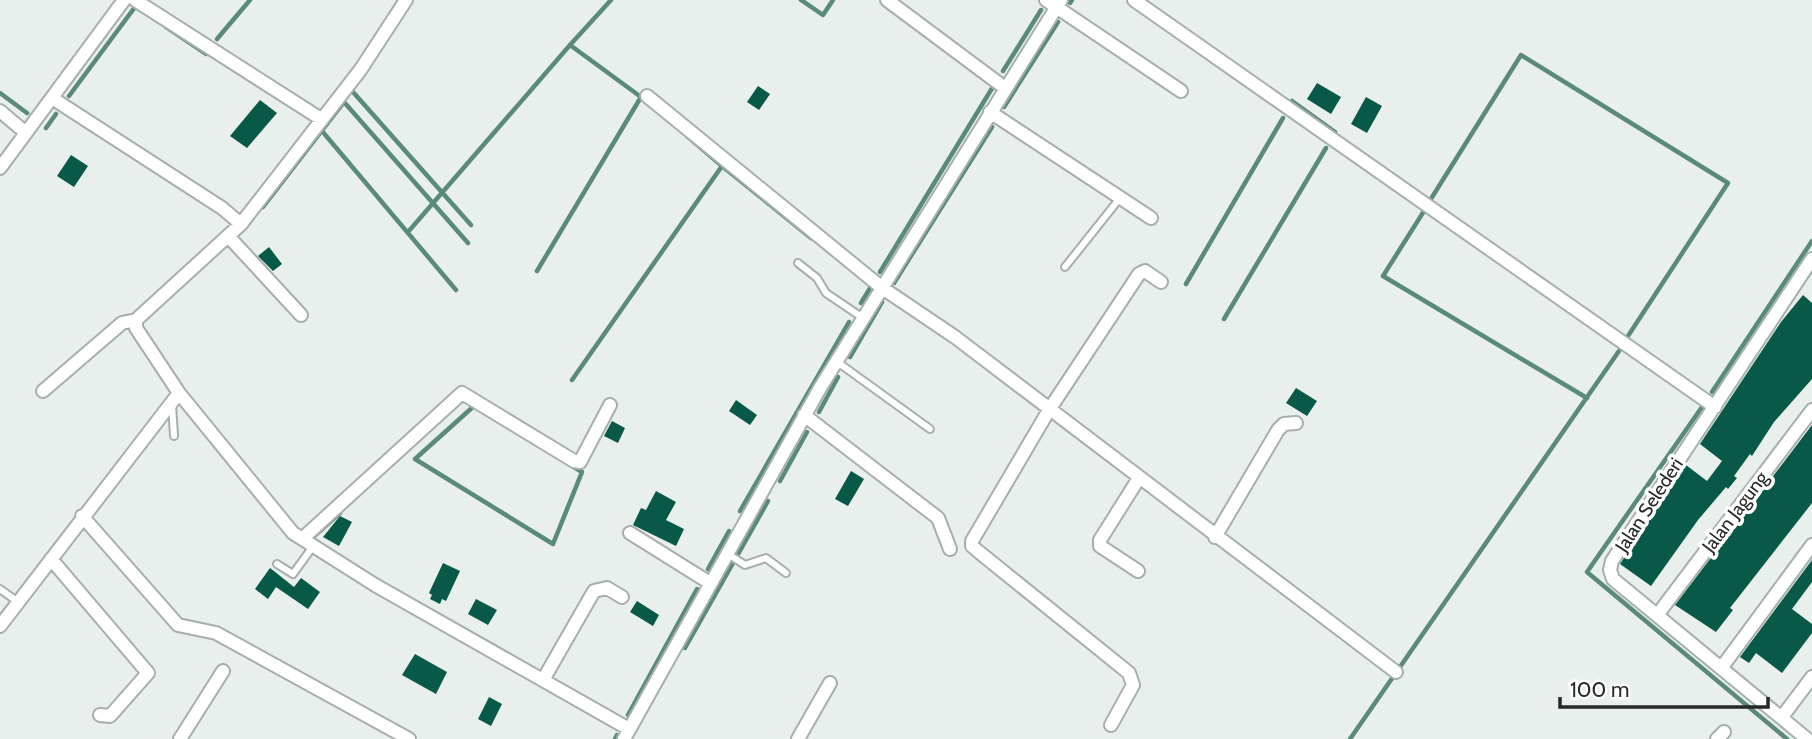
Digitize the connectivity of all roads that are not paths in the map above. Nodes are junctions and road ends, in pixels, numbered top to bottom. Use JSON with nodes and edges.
{"nodes":[{"id":1,"x":124,"y":0,"type":"edge"},
{"id":2,"x":135,"y":0,"type":"edge"},
{"id":3,"x":406,"y":0,"type":"edge"},
{"id":4,"x":887,"y":0,"type":"edge"},
{"id":5,"x":1134,"y":0,"type":"edge"},
{"id":6,"x":1054,"y":3,"type":"edge"},
{"id":7,"x":1005,"y":88,"type":"junction"},
{"id":8,"x":1181,"y":91,"type":"dead end"},
{"id":9,"x":647,"y":96,"type":"dead end"},
{"id":10,"x":52,"y":98,"type":"junction"},
{"id":11,"x":0,"y":111,"type":"edge"},
{"id":12,"x":990,"y":111,"type":"junction"},
{"id":13,"x":321,"y":119,"type":"junction"},
{"id":14,"x":26,"y":133,"type":"junction"},
{"id":15,"x":0,"y":168,"type":"edge"},
{"id":16,"x":1120,"y":198,"type":"junction"},
{"id":17,"x":1151,"y":218,"type":"dead end"},
{"id":18,"x":242,"y":224,"type":"junction"},
{"id":19,"x":229,"y":237,"type":"junction"},
{"id":20,"x":798,"y":263,"type":"dead end"},
{"id":21,"x":1065,"y":267,"type":"dead end"},
{"id":22,"x":1810,"y":268,"type":"edge"},
{"id":23,"x":1161,"y":282,"type":"dead end"},
{"id":24,"x":881,"y":287,"type":"junction"},
{"id":25,"x":301,"y":315,"type":"dead end"},
{"id":26,"x":863,"y":317,"type":"junction"},
{"id":27,"x":136,"y":320,"type":"junction"},
{"id":28,"x":836,"y":361,"type":"junction"},
{"id":29,"x":43,"y":391,"type":"dead end"},
{"id":30,"x":175,"y":398,"type":"junction"},
{"id":31,"x":610,"y":405,"type":"dead end"},
{"id":32,"x":1715,"y":407,"type":"junction"},
{"id":33,"x":1049,"y":410,"type":"junction"},
{"id":34,"x":1812,"y":410,"type":"edge"},
{"id":35,"x":804,"y":415,"type":"junction"},
{"id":36,"x":1296,"y":423,"type":"dead end"},
{"id":37,"x":930,"y":429,"type":"dead end"},
{"id":38,"x":174,"y":436,"type":"dead end"},
{"id":39,"x":1139,"y":478,"type":"junction"},
{"id":40,"x":82,"y":516,"type":"junction"},
{"id":41,"x":630,"y":533,"type":"dead end"},
{"id":42,"x":1215,"y":537,"type":"junction"},
{"id":43,"x":308,"y":542,"type":"junction"},
{"id":44,"x":1812,"y":545,"type":"edge"},
{"id":45,"x":950,"y":549,"type":"dead end"},
{"id":46,"x":726,"y":554,"type":"junction"},
{"id":47,"x":51,"y":559,"type":"junction"},
{"id":48,"x":276,"y":564,"type":"dead end"},
{"id":49,"x":1138,"y":571,"type":"dead end"},
{"id":50,"x":786,"y":573,"type":"dead end"},
{"id":51,"x":710,"y":583,"type":"junction"},
{"id":52,"x":0,"y":589,"type":"edge"},
{"id":53,"x":622,"y":597,"type":"dead end"},
{"id":54,"x":18,"y":602,"type":"junction"},
{"id":55,"x":1658,"y":614,"type":"junction"},
{"id":56,"x":0,"y":626,"type":"edge"},
{"id":57,"x":1722,"y":667,"type":"junction"},
{"id":58,"x":223,"y":671,"type":"dead end"},
{"id":59,"x":1396,"y":672,"type":"dead end"},
{"id":60,"x":1812,"y":677,"type":"edge"},
{"id":61,"x":543,"y":680,"type":"junction"},
{"id":62,"x":830,"y":682,"type":"dead end"},
{"id":63,"x":100,"y":715,"type":"dead end"},
{"id":64,"x":1782,"y":717,"type":"junction"},
{"id":65,"x":1111,"y":725,"type":"dead end"},
{"id":66,"x":626,"y":734,"type":"edge"},
{"id":67,"x":180,"y":739,"type":"edge"},
{"id":68,"x":409,"y":739,"type":"edge"},
{"id":69,"x":798,"y":739,"type":"edge"},
{"id":70,"x":1807,"y":739,"type":"edge"}],
"edges":[{"from":1,"to":10,"type":"street"},
{"from":2,"to":13,"type":"street"},
{"from":3,"to":13,"type":"street"},
{"from":4,"to":7,"type":"street"},
{"from":5,"to":32,"type":"street"},
{"from":6,"to":7,"type":"street"},
{"from":6,"to":8,"type":"street"},
{"from":7,"to":12,"type":"street"},
{"from":9,"to":24,"type":"street"},
{"from":10,"to":14,"type":"street"},
{"from":10,"to":18,"type":"street"},
{"from":11,"to":14,"type":"street"},
{"from":12,"to":16,"type":"street"},
{"from":12,"to":24,"type":"street"},
{"from":13,"to":18,"type":"street"},
{"from":14,"to":15,"type":"street"},
{"from":16,"to":17,"type":"street"},
{"from":16,"to":21,"type":"lane"},
{"from":18,"to":19,"type":"street"},
{"from":19,"to":25,"type":"street"},
{"from":19,"to":27,"type":"street"},
{"from":20,"to":26,"type":"lane"},
{"from":22,"to":32,"type":"street","name":"Jalan Selederi"},
{"from":23,"to":33,"type":"street"},
{"from":24,"to":26,"type":"street"},
{"from":24,"to":33,"type":"street"},
{"from":26,"to":28,"type":"street"},
{"from":27,"to":29,"type":"street"},
{"from":27,"to":30,"type":"street"},
{"from":28,"to":35,"type":"street"},
{"from":28,"to":37,"type":"lane"},
{"from":30,"to":38,"type":"lane"},
{"from":30,"to":40,"type":"street"},
{"from":30,"to":43,"type":"street"},
{"from":31,"to":43,"type":"street"},
{"from":32,"to":55,"type":"street","name":"Jalan Selederi"},
{"from":33,"to":39,"type":"street"},
{"from":33,"to":65,"type":"street"},
{"from":34,"to":55,"type":"street","name":"Jalan Jagung"},
{"from":35,"to":45,"type":"street"},
{"from":35,"to":46,"type":"street"},
{"from":36,"to":42,"type":"street"},
{"from":39,"to":42,"type":"street"},
{"from":39,"to":49,"type":"street"},
{"from":40,"to":47,"type":"street"},
{"from":40,"to":68,"type":"street"},
{"from":41,"to":51,"type":"street"},
{"from":42,"to":59,"type":"street"},
{"from":43,"to":48,"type":"lane"},
{"from":43,"to":61,"type":"street"},
{"from":44,"to":57,"type":"street"},
{"from":46,"to":50,"type":"lane"},
{"from":46,"to":51,"type":"street"},
{"from":47,"to":54,"type":"street"},
{"from":47,"to":63,"type":"street"},
{"from":51,"to":66,"type":"street"},
{"from":52,"to":54,"type":"lane"},
{"from":53,"to":61,"type":"street"},
{"from":54,"to":56,"type":"street"},
{"from":55,"to":57,"type":"street","name":"Jalan Selederi"},
{"from":57,"to":64,"type":"street","name":"Jalan Selederi"},
{"from":58,"to":67,"type":"street"},
{"from":60,"to":64,"type":"street"},
{"from":61,"to":66,"type":"street"},
{"from":62,"to":69,"type":"street"},
{"from":64,"to":70,"type":"street","name":"Jalan Selederi"}]}
